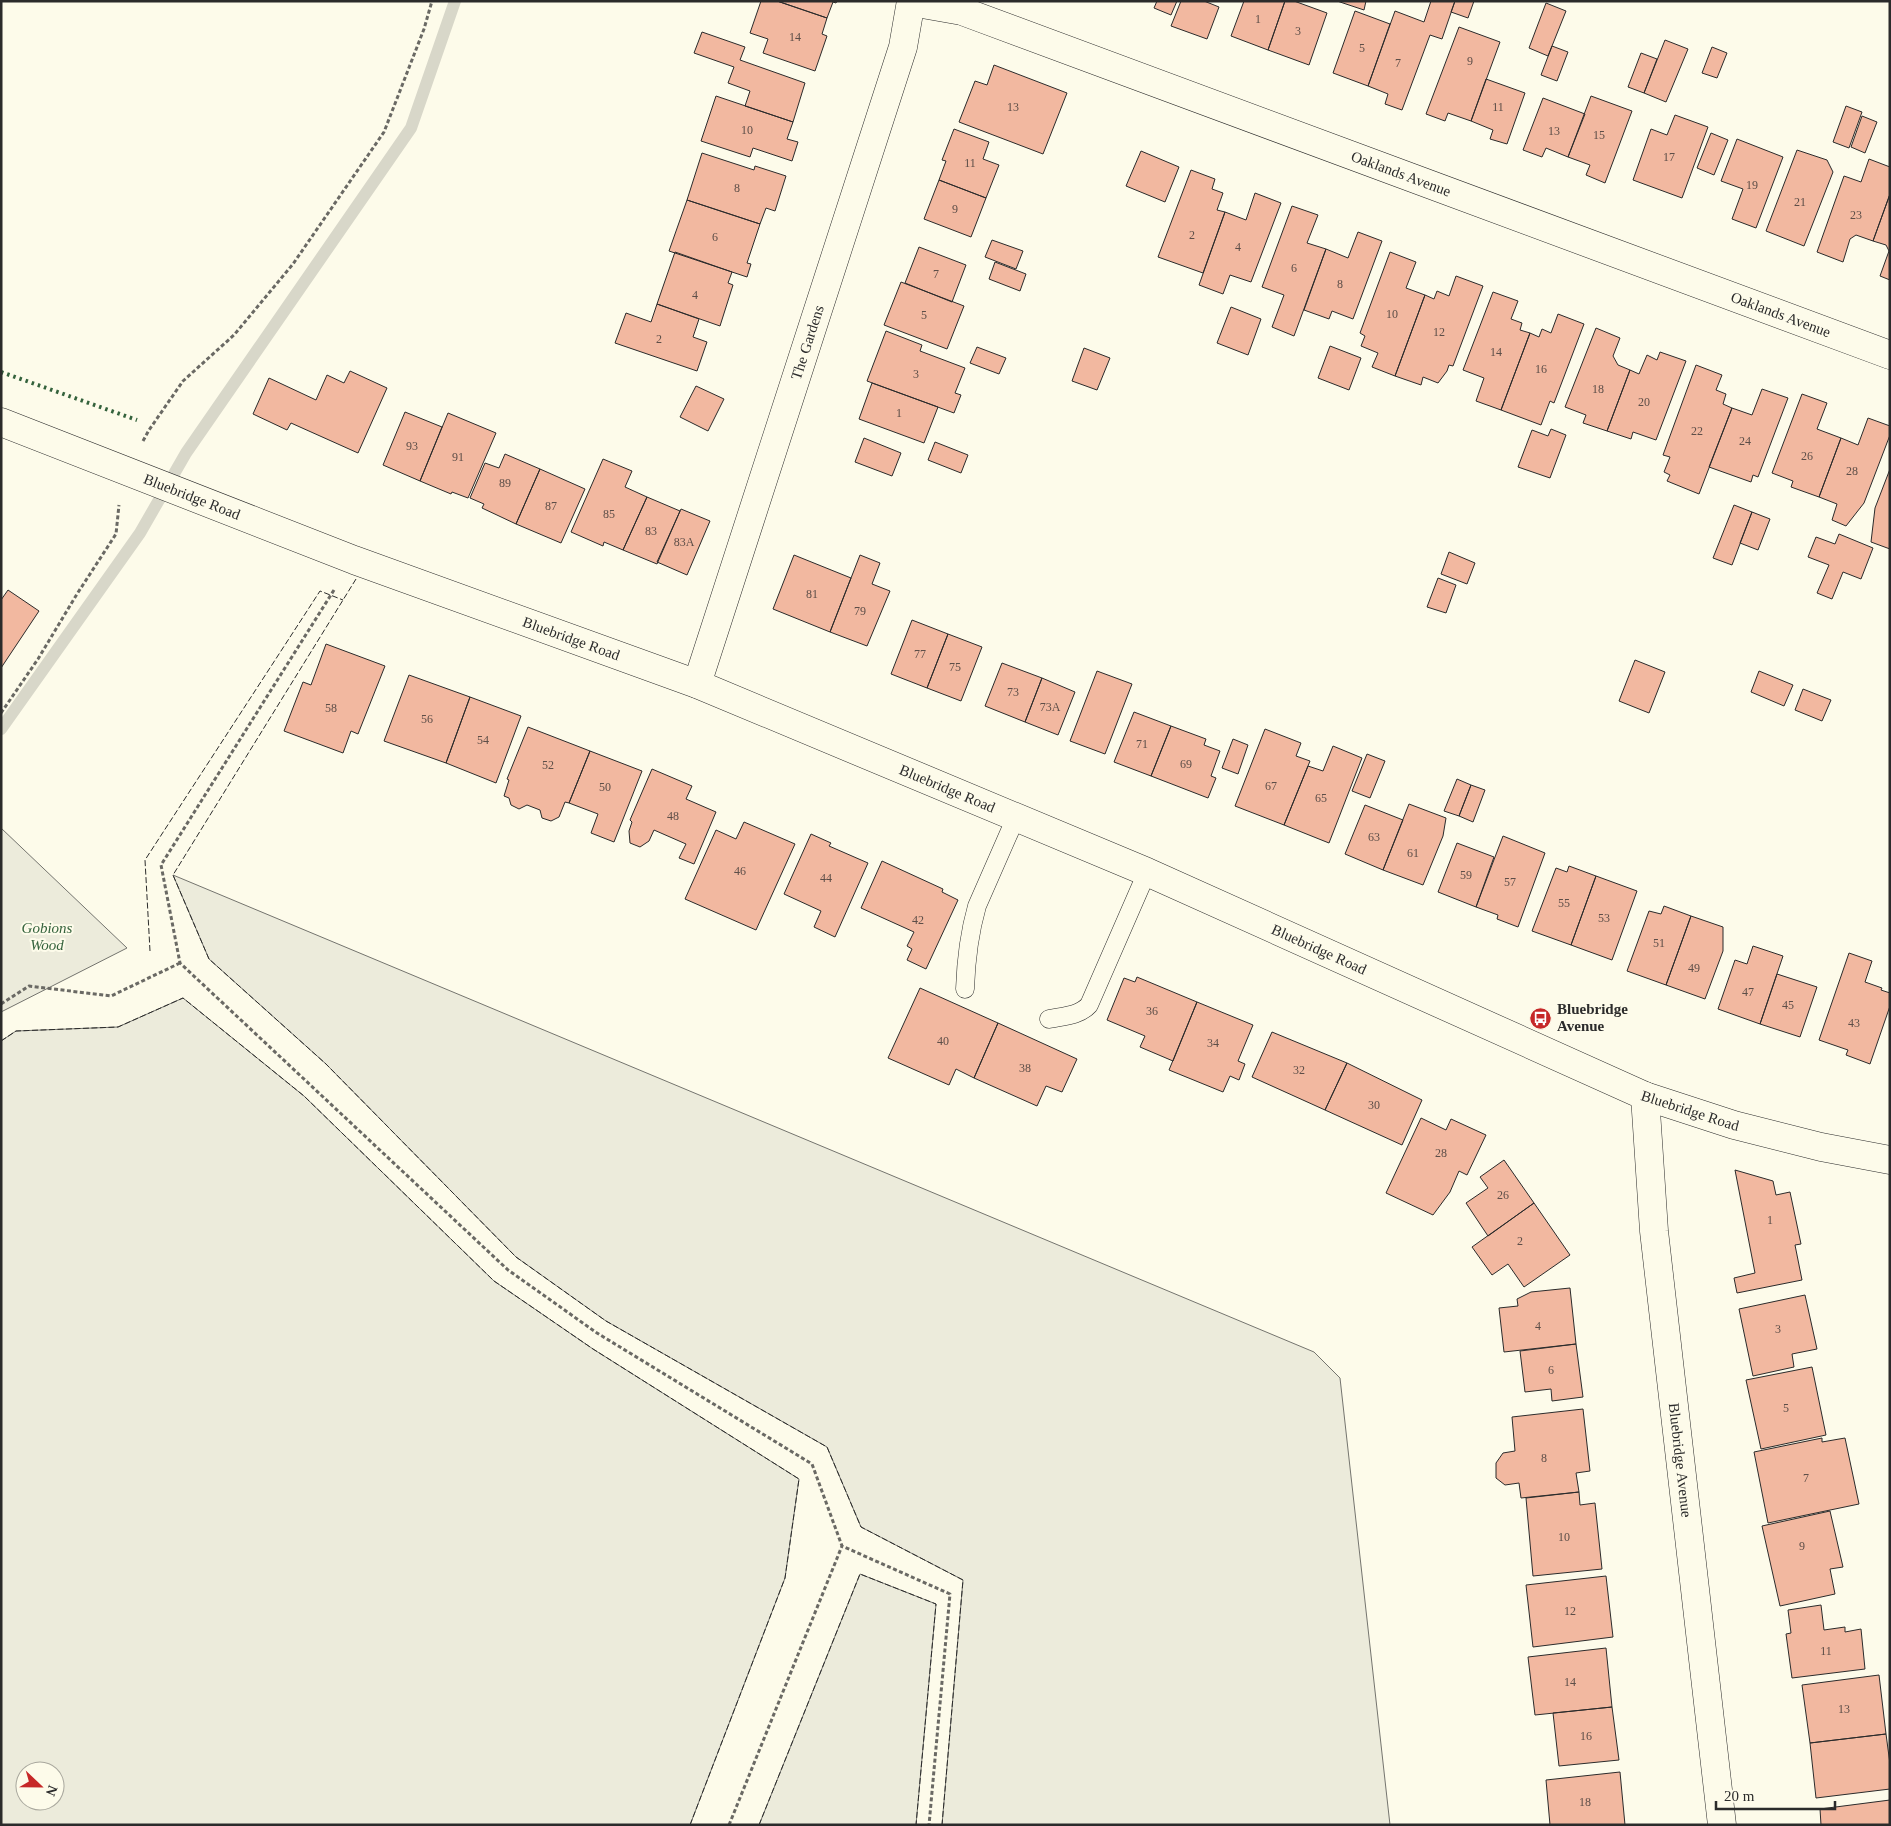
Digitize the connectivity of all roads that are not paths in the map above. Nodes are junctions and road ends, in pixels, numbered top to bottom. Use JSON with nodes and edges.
{"nodes":[{"id":1,"x":911,"y":2,"type":"edge"},
{"id":2,"x":1890,"y":355,"type":"edge"},
{"id":3,"x":1,"y":422,"type":"edge"},
{"id":4,"x":697,"y":684,"type":"junction"},
{"id":5,"x":1016,"y":817,"type":"junction"},
{"id":6,"x":1147,"y":872,"type":"junction"},
{"id":7,"x":965,"y":989,"type":"dead end"},
{"id":8,"x":1049,"y":1019,"type":"dead end"},
{"id":9,"x":1645,"y":1096,"type":"junction"},
{"id":10,"x":1890,"y":1160,"type":"edge"},
{"id":11,"x":1722,"y":1825,"type":"edge"}],
"edges":[{"from":1,"to":2,"type":"street","name":"Oaklands Avenue"},
{"from":1,"to":4,"type":"street","name":"The Gardens"},
{"from":3,"to":4,"type":"street","name":"Bluebridge Road"},
{"from":4,"to":5,"type":"street","name":"Bluebridge Road"},
{"from":5,"to":6,"type":"street","name":"Bluebridge Road"},
{"from":5,"to":7,"type":"lane"},
{"from":6,"to":8,"type":"lane"},
{"from":6,"to":9,"type":"street","name":"Bluebridge Road"},
{"from":9,"to":10,"type":"street","name":"Bluebridge Road"},
{"from":9,"to":11,"type":"street","name":"Bluebridge Avenue"}]}
